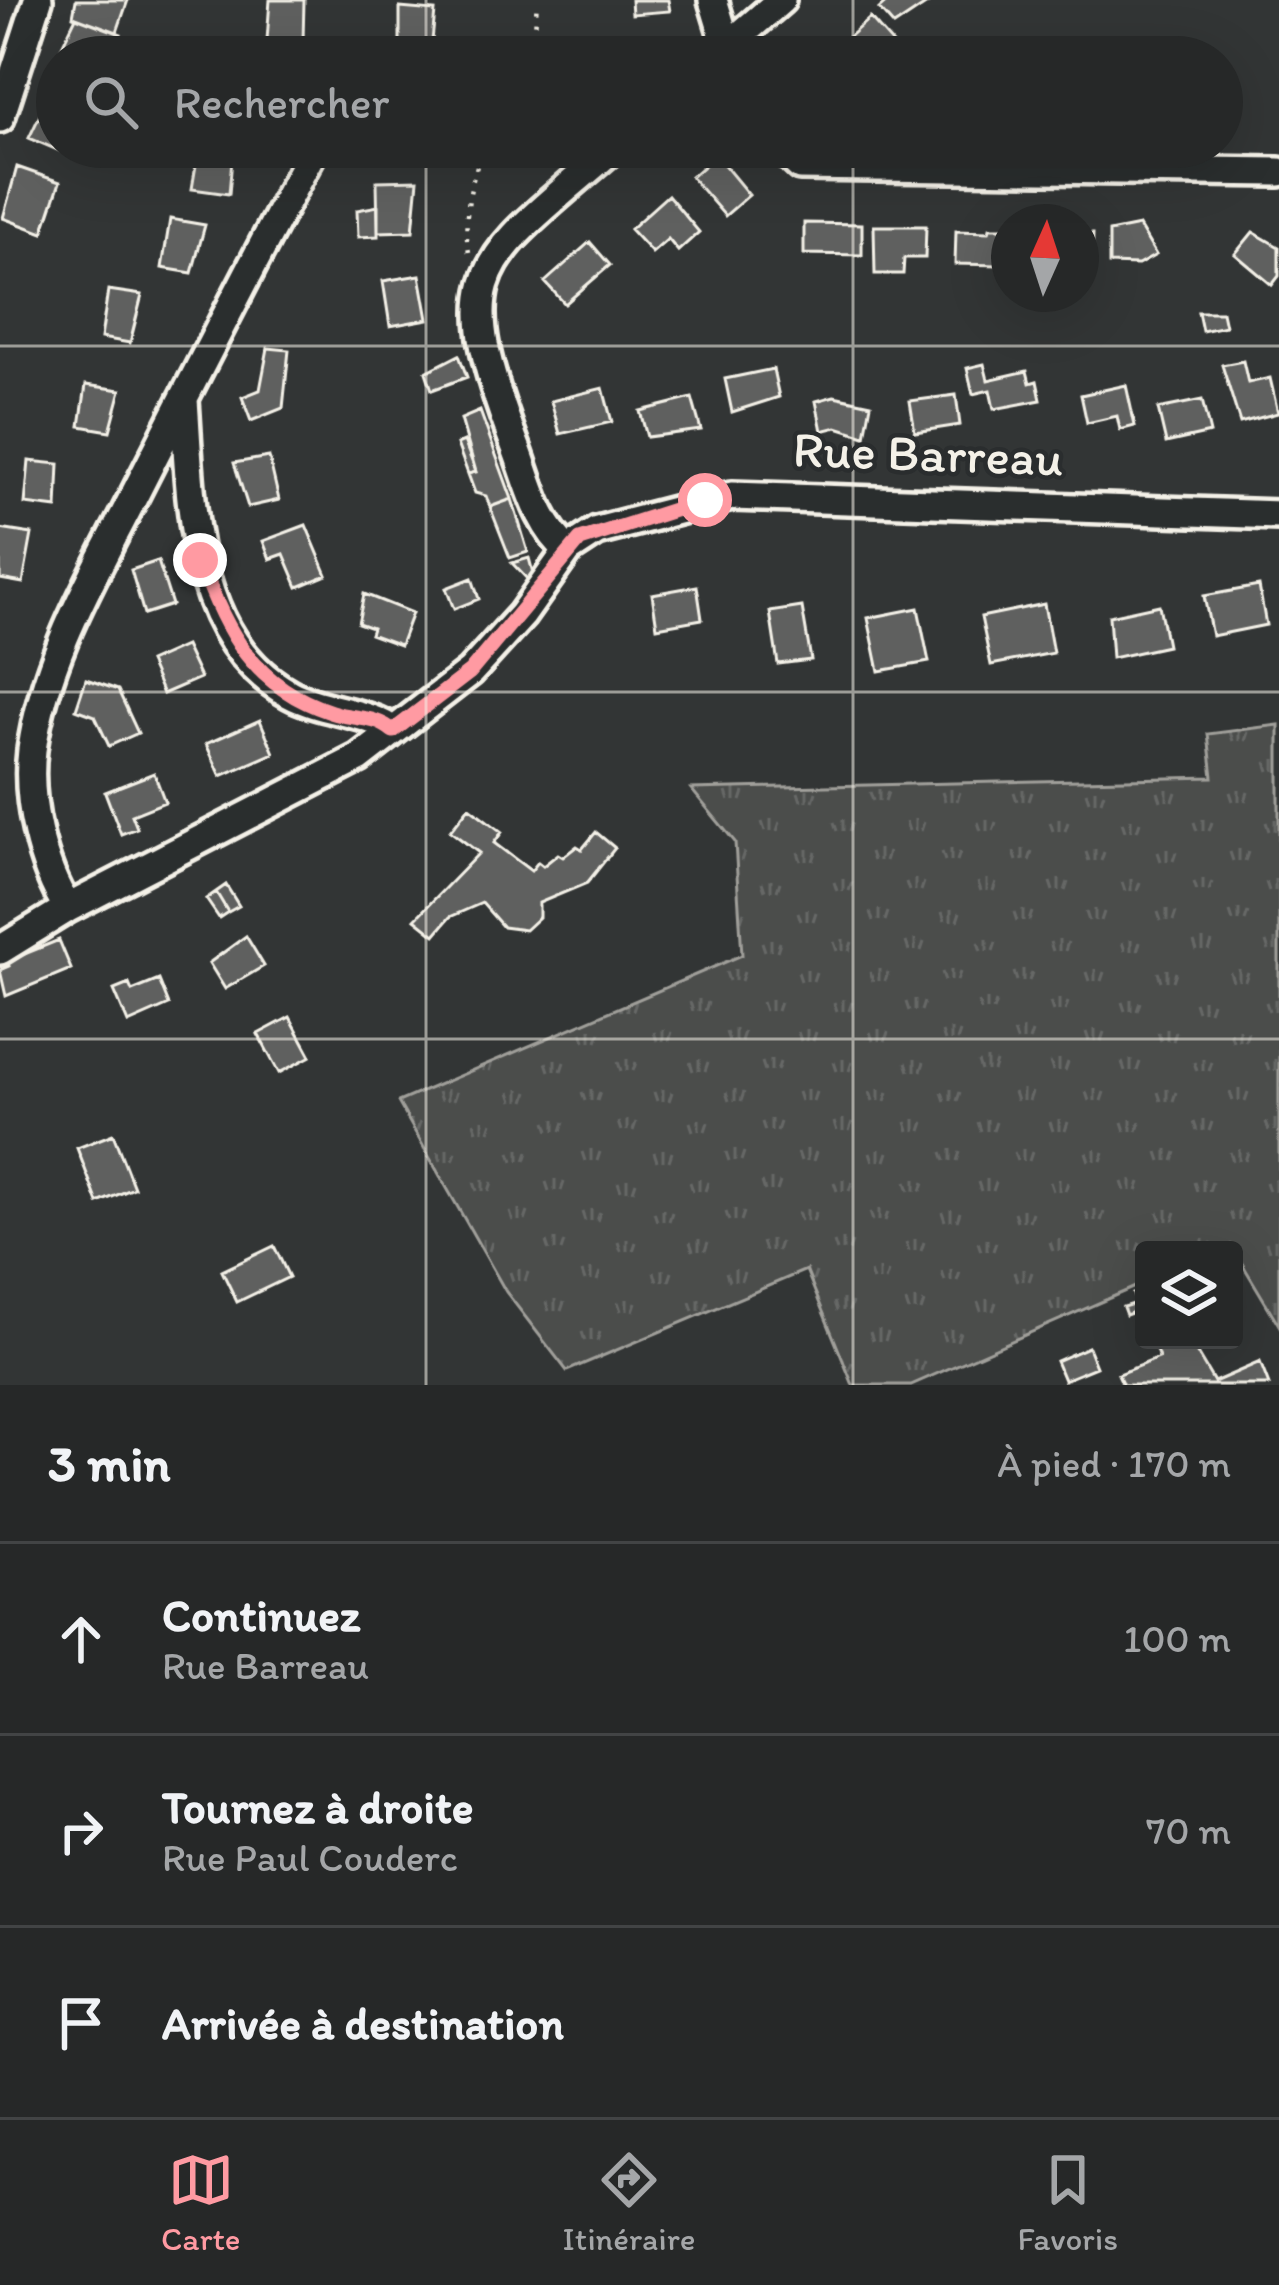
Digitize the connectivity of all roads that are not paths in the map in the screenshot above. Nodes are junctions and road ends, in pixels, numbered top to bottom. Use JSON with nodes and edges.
{"nodes":[{"id":1,"x":38,"y":0,"type":"edge"},
{"id":2,"x":713,"y":0,"type":"edge"},
{"id":3,"x":781,"y":0,"type":"edge"},
{"id":4,"x":719,"y":36,"type":"edge"},
{"id":5,"x":739,"y":36,"type":"edge"},
{"id":6,"x":0,"y":118,"type":"edge"},
{"id":7,"x":304,"y":168,"type":"edge"},
{"id":8,"x":590,"y":168,"type":"edge"},
{"id":9,"x":960,"y":168,"type":"edge"},
{"id":10,"x":1279,"y":172,"type":"edge"},
{"id":11,"x":183,"y":398,"type":"junction"},
{"id":12,"x":1279,"y":515,"type":"edge"},
{"id":13,"x":568,"y":550,"type":"junction"},
{"id":14,"x":393,"y":731,"type":"junction"},
{"id":15,"x":68,"y":908,"type":"junction"},
{"id":16,"x":0,"y":950,"type":"edge"}],
"edges":[{"from":1,"to":6,"type":"street"},
{"from":2,"to":4,"type":"street"},
{"from":3,"to":5,"type":"street"},
{"from":7,"to":11,"type":"street"},
{"from":8,"to":13,"type":"street"},
{"from":9,"to":10,"type":"street"},
{"from":11,"to":14,"type":"street"},
{"from":11,"to":15,"type":"street"},
{"from":12,"to":13,"type":"street","name":"Rue Barreau"},
{"from":13,"to":14,"type":"street","name":"Rue Barreau"},
{"from":14,"to":15,"type":"street","name":"Rue Barreau"},
{"from":15,"to":16,"type":"street","name":"Rue Barreau"}]}
